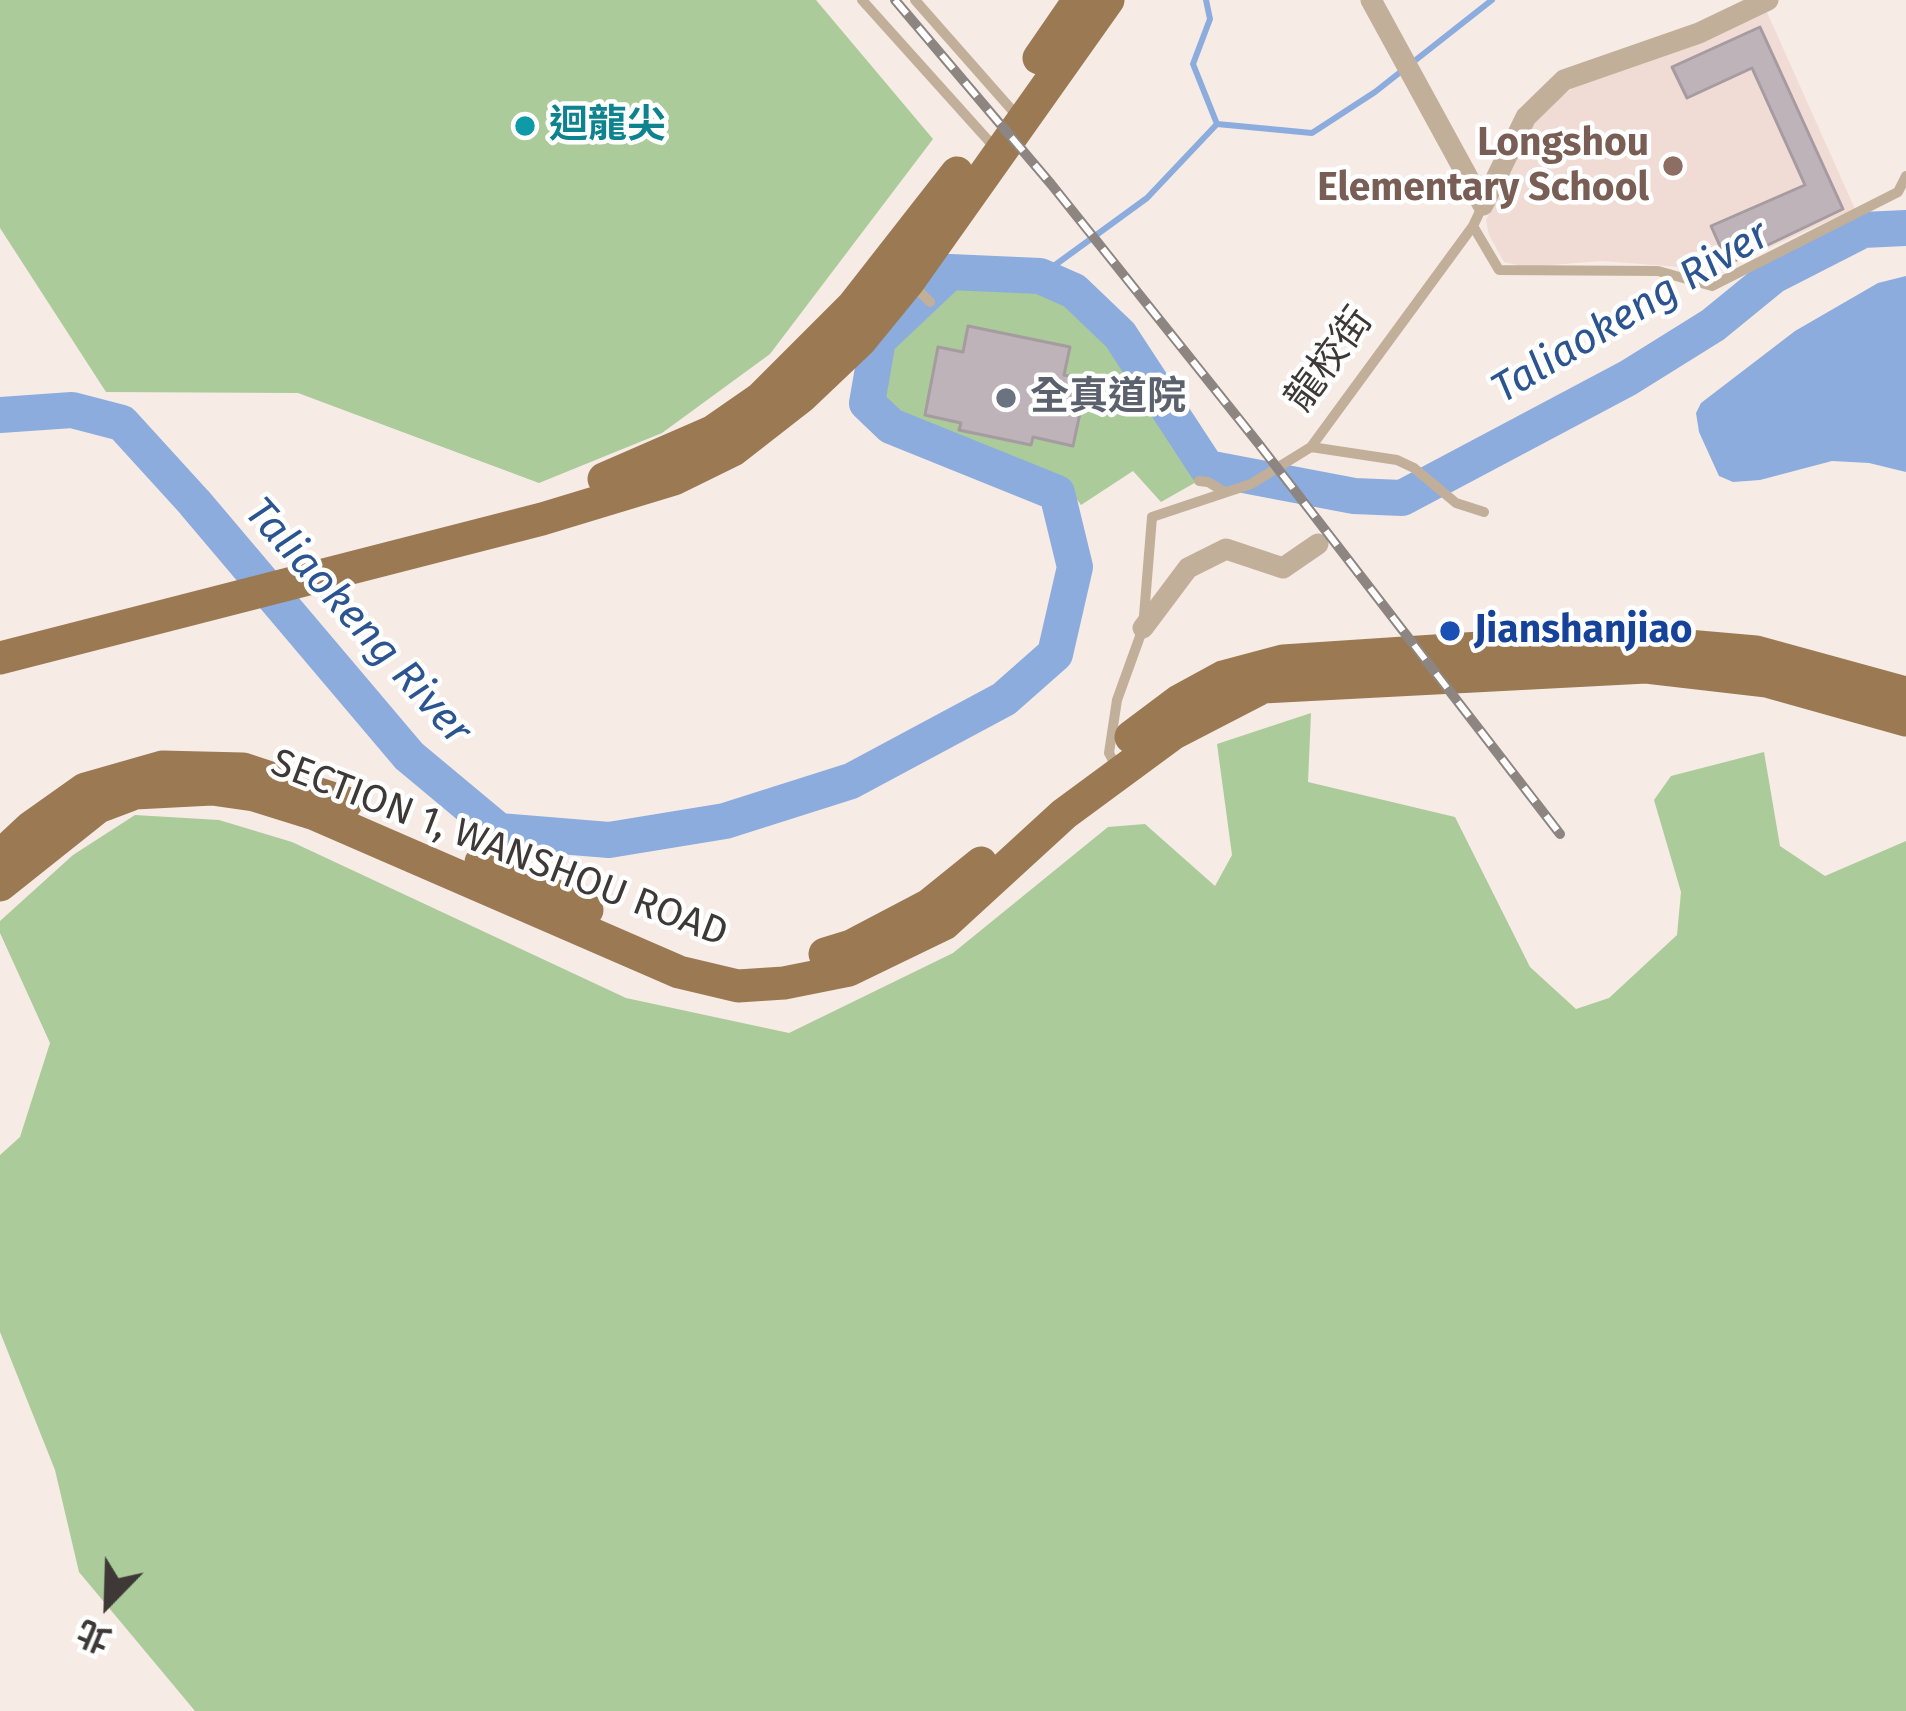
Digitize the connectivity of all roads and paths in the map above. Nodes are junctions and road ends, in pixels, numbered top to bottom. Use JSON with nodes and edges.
{"nodes":[{"id":1,"x":862,"y":0,"type":"edge"},
{"id":2,"x":915,"y":0,"type":"edge"},
{"id":3,"x":1079,"y":0,"type":"edge"},
{"id":4,"x":1108,"y":0,"type":"edge"},
{"id":5,"x":1371,"y":0,"type":"edge"},
{"id":6,"x":1768,"y":0,"type":"edge"},
{"id":7,"x":1015,"y":113,"type":"junction"},
{"id":8,"x":991,"y":144,"type":"junction"},
{"id":9,"x":1906,"y":176,"type":"edge"},
{"id":10,"x":1478,"y":216,"type":"junction"},
{"id":11,"x":1311,"y":447,"type":"junction"},
{"id":12,"x":1199,"y":481,"type":"dead end"},
{"id":13,"x":1225,"y":492,"type":"junction"},
{"id":14,"x":1484,"y":512,"type":"dead end"},
{"id":15,"x":1318,"y":544,"type":"dead end"},
{"id":16,"x":331,"y":562,"type":"junction"},
{"id":17,"x":1142,"y":628,"type":"junction"},
{"id":18,"x":0,"y":638,"type":"edge"},
{"id":19,"x":0,"y":658,"type":"edge"},
{"id":20,"x":1906,"y":693,"type":"edge"},
{"id":21,"x":1906,"y":720,"type":"edge"},
{"id":22,"x":1115,"y":763,"type":"junction"},
{"id":23,"x":0,"y":856,"type":"edge"},
{"id":24,"x":0,"y":885,"type":"edge"}],
"edges":[{"from":1,"to":8,"type":"lane"},
{"from":2,"to":7,"type":"lane"},
{"from":3,"to":7,"type":"main road"},
{"from":4,"to":7,"type":"main road"},
{"from":5,"to":10,"type":"street"},
{"from":6,"to":10,"type":"street"},
{"from":7,"to":8,"type":"main road"},
{"from":8,"to":16,"type":"main road"},
{"from":9,"to":10,"type":"lane"},
{"from":10,"to":11,"type":"lane","name":"龍校街"},
{"from":11,"to":13,"type":"lane","name":"龍校街"},
{"from":11,"to":14,"type":"lane"},
{"from":12,"to":13,"type":"lane"},
{"from":13,"to":17,"type":"lane","name":"龍校街"},
{"from":15,"to":17,"type":"street"},
{"from":16,"to":18,"type":"main road"},
{"from":16,"to":19,"type":"main road"},
{"from":17,"to":22,"type":"lane","name":"龍校街"},
{"from":20,"to":22,"type":"main road","name":"SECTION 1, WANSHOU ROAD"},
{"from":21,"to":22,"type":"main road","name":"SECTION 1, WANSHOU ROAD"},
{"from":22,"to":23,"type":"main road","name":"SECTION 1, WANSHOU ROAD"},
{"from":22,"to":24,"type":"main road","name":"SECTION 1, WANSHOU ROAD"}]}
